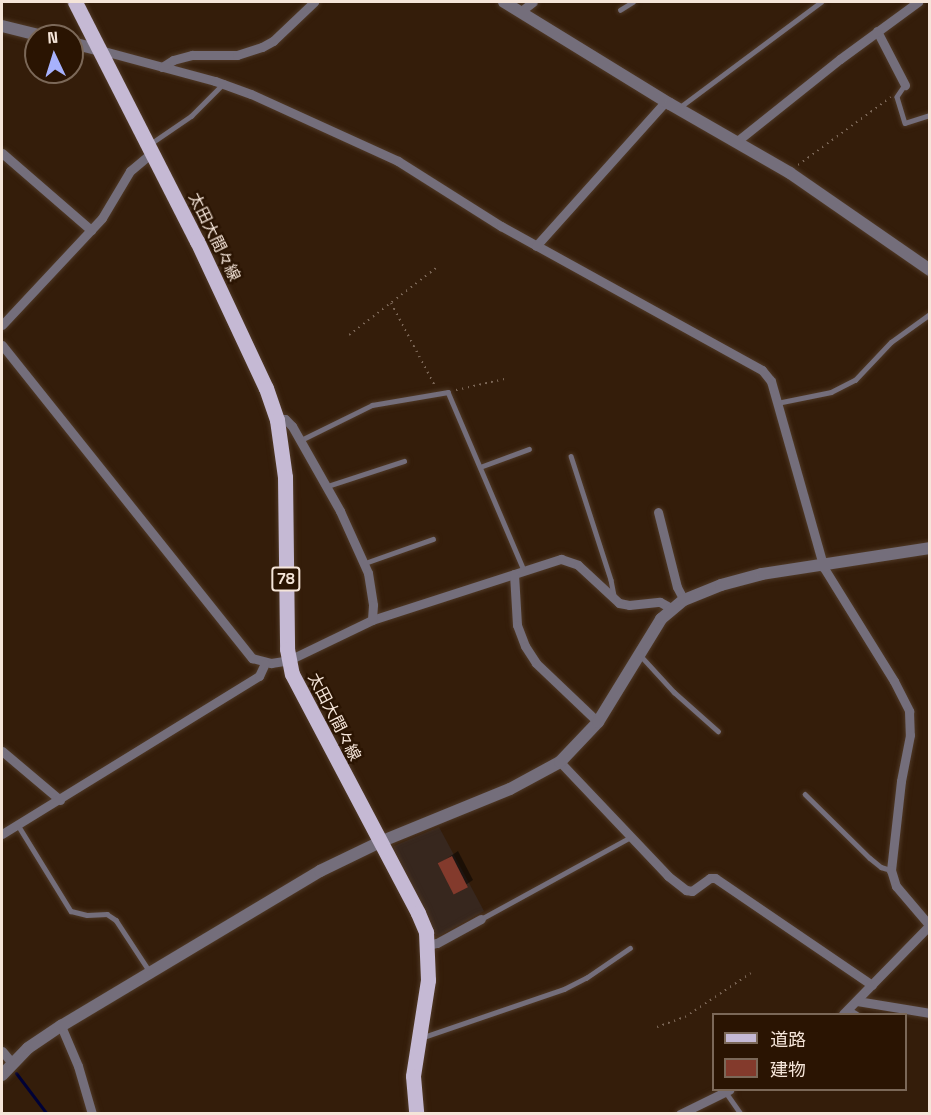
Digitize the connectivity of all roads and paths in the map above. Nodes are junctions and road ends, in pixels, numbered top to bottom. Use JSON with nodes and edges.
{"nodes":[{"id":1,"x":75,"y":2,"type":"edge"},
{"id":2,"x":314,"y":2,"type":"edge"},
{"id":3,"x":504,"y":2,"type":"edge"},
{"id":4,"x":533,"y":2,"type":"edge"},
{"id":5,"x":633,"y":2,"type":"edge"},
{"id":6,"x":821,"y":2,"type":"edge"},
{"id":7,"x":918,"y":2,"type":"edge"},
{"id":8,"x":621,"y":10,"type":"dead end"},
{"id":9,"x":520,"y":12,"type":"junction"},
{"id":10,"x":2,"y":26,"type":"edge"},
{"id":11,"x":877,"y":31,"type":"junction"},
{"id":12,"x":24,"y":32,"type":"edge"},
{"id":13,"x":84,"y":46,"type":"edge"},
{"id":14,"x":100,"y":50,"type":"junction"},
{"id":15,"x":162,"y":67,"type":"junction"},
{"id":16,"x":224,"y":83,"type":"junction"},
{"id":17,"x":905,"y":85,"type":"joint"},
{"id":18,"x":898,"y":93,"type":"junction"},
{"id":19,"x":666,"y":101,"type":"junction"},
{"id":20,"x":679,"y":108,"type":"junction"},
{"id":21,"x":930,"y":115,"type":"edge"},
{"id":22,"x":736,"y":142,"type":"junction"},
{"id":23,"x":151,"y":148,"type":"junction"},
{"id":24,"x":2,"y":153,"type":"edge"},
{"id":25,"x":790,"y":173,"type":"junction"},
{"id":26,"x":90,"y":230,"type":"junction"},
{"id":27,"x":536,"y":246,"type":"junction"},
{"id":28,"x":436,"y":268,"type":"dead end"},
{"id":29,"x":930,"y":270,"type":"edge"},
{"id":30,"x":391,"y":303,"type":"junction"},
{"id":31,"x":930,"y":314,"type":"edge"},
{"id":32,"x":2,"y":325,"type":"edge"},
{"id":33,"x":349,"y":334,"type":"dead end"},
{"id":34,"x":2,"y":345,"type":"edge"},
{"id":35,"x":509,"y":378,"type":"dead end"},
{"id":36,"x":448,"y":392,"type":"junction"},
{"id":37,"x":440,"y":393,"type":"junction"},
{"id":38,"x":777,"y":403,"type":"junction"},
{"id":39,"x":277,"y":420,"type":"junction"},
{"id":40,"x":301,"y":440,"type":"junction"},
{"id":41,"x":529,"y":449,"type":"dead end"},
{"id":42,"x":571,"y":456,"type":"dead end"},
{"id":43,"x":404,"y":461,"type":"dead end"},
{"id":44,"x":480,"y":467,"type":"junction"},
{"id":45,"x":328,"y":486,"type":"junction"},
{"id":46,"x":658,"y":512,"type":"dead end"},
{"id":47,"x":433,"y":539,"type":"dead end"},
{"id":48,"x":930,"y":548,"type":"edge"},
{"id":49,"x":822,"y":563,"type":"junction"},
{"id":50,"x":364,"y":564,"type":"junction"},
{"id":51,"x":519,"y":572,"type":"junction"},
{"id":52,"x":614,"y":599,"type":"junction"},
{"id":53,"x":684,"y":600,"type":"junction"},
{"id":54,"x":671,"y":609,"type":"junction"},
{"id":55,"x":372,"y":620,"type":"junction"},
{"id":56,"x":639,"y":654,"type":"junction"},
{"id":57,"x":289,"y":660,"type":"junction"},
{"id":58,"x":265,"y":663,"type":"junction"},
{"id":59,"x":598,"y":722,"type":"junction"},
{"id":60,"x":718,"y":731,"type":"dead end"},
{"id":61,"x":2,"y":751,"type":"edge"},
{"id":62,"x":560,"y":762,"type":"junction"},
{"id":63,"x":805,"y":794,"type":"dead end"},
{"id":64,"x":60,"y":800,"type":"junction"},
{"id":65,"x":18,"y":825,"type":"junction"},
{"id":66,"x":2,"y":834,"type":"edge"},
{"id":67,"x":631,"y":837,"type":"junction"},
{"id":68,"x":380,"y":842,"type":"junction"},
{"id":69,"x":891,"y":870,"type":"junction"},
{"id":70,"x":482,"y":919,"type":"joint"},
{"id":71,"x":929,"y":926,"type":"edge"},
{"id":72,"x":428,"y":945,"type":"junction"},
{"id":73,"x":630,"y":948,"type":"dead end"},
{"id":74,"x":150,"y":973,"type":"junction"},
{"id":75,"x":751,"y":973,"type":"dead end"},
{"id":76,"x":872,"y":985,"type":"junction"},
{"id":77,"x":857,"y":1001,"type":"junction"},
{"id":78,"x":850,"y":1013,"type":"edge"},
{"id":79,"x":930,"y":1013,"type":"edge"},
{"id":80,"x":61,"y":1026,"type":"junction"},
{"id":81,"x":657,"y":1027,"type":"dead end"},
{"id":82,"x":419,"y":1038,"type":"junction"},
{"id":83,"x":2,"y":1051,"type":"edge"},
{"id":84,"x":12,"y":1063,"type":"junction"},
{"id":85,"x":2,"y":1075,"type":"edge"},
{"id":86,"x":725,"y":1091,"type":"edge"},
{"id":87,"x":728,"y":1091,"type":"edge"},
{"id":88,"x":92,"y":1113,"type":"edge"},
{"id":89,"x":416,"y":1113,"type":"edge"},
{"id":90,"x":680,"y":1113,"type":"edge"},
{"id":91,"x":741,"y":1113,"type":"edge"}],
"edges":[{"from":1,"to":14,"type":"main road","name":"太田大間々線","number":"78"},
{"from":2,"to":15,"type":"street"},
{"from":3,"to":9,"type":"street"},
{"from":4,"to":9,"type":"street"},
{"from":5,"to":8,"type":"lane"},
{"from":6,"to":20,"type":"lane"},
{"from":7,"to":11,"type":"street"},
{"from":9,"to":19,"type":"street"},
{"from":10,"to":12,"type":"street"},
{"from":11,"to":17,"type":"street"},
{"from":11,"to":22,"type":"street"},
{"from":13,"to":14,"type":"street"},
{"from":14,"to":15,"type":"street"},
{"from":14,"to":23,"type":"main road","name":"太田大間々線","number":"78"},
{"from":15,"to":16,"type":"street"},
{"from":16,"to":23,"type":"lane"},
{"from":16,"to":27,"type":"street"},
{"from":17,"to":18,"type":"lane"},
{"from":18,"to":21,"type":"lane"},
{"from":18,"to":25,"type":"path"},
{"from":19,"to":20,"type":"street"},
{"from":19,"to":27,"type":"street"},
{"from":20,"to":22,"type":"street"},
{"from":22,"to":25,"type":"street"},
{"from":23,"to":26,"type":"street"},
{"from":23,"to":39,"type":"main road","name":"太田大間々線","number":"78"},
{"from":24,"to":26,"type":"street"},
{"from":25,"to":29,"type":"street"},
{"from":26,"to":32,"type":"street"},
{"from":27,"to":38,"type":"street"},
{"from":28,"to":30,"type":"path"},
{"from":30,"to":33,"type":"path"},
{"from":30,"to":37,"type":"path"},
{"from":31,"to":38,"type":"lane"},
{"from":34,"to":58,"type":"street"},
{"from":35,"to":36,"type":"path"},
{"from":36,"to":37,"type":"lane"},
{"from":36,"to":44,"type":"lane"},
{"from":37,"to":40,"type":"lane"},
{"from":38,"to":49,"type":"street"},
{"from":39,"to":40,"type":"street"},
{"from":39,"to":57,"type":"main road","name":"太田大間々線","number":"78"},
{"from":40,"to":45,"type":"street"},
{"from":41,"to":44,"type":"lane"},
{"from":42,"to":52,"type":"lane"},
{"from":43,"to":45,"type":"lane"},
{"from":44,"to":51,"type":"lane"},
{"from":45,"to":50,"type":"street"},
{"from":46,"to":53,"type":"street"},
{"from":47,"to":50,"type":"lane"},
{"from":48,"to":49,"type":"street"},
{"from":49,"to":53,"type":"street"},
{"from":49,"to":69,"type":"street"},
{"from":50,"to":55,"type":"street"},
{"from":51,"to":52,"type":"street"},
{"from":51,"to":55,"type":"street"},
{"from":51,"to":59,"type":"street"},
{"from":52,"to":54,"type":"street"},
{"from":53,"to":54,"type":"street"},
{"from":54,"to":56,"type":"street"},
{"from":55,"to":57,"type":"street"},
{"from":56,"to":59,"type":"street"},
{"from":56,"to":60,"type":"lane"},
{"from":57,"to":58,"type":"street"},
{"from":57,"to":68,"type":"main road","name":"太田大間々線","number":"78"},
{"from":58,"to":64,"type":"street"},
{"from":59,"to":62,"type":"street"},
{"from":61,"to":64,"type":"street"},
{"from":62,"to":67,"type":"street"},
{"from":62,"to":68,"type":"street"},
{"from":63,"to":69,"type":"lane"},
{"from":64,"to":65,"type":"street"},
{"from":65,"to":66,"type":"street"},
{"from":65,"to":74,"type":"lane"},
{"from":67,"to":70,"type":"lane"},
{"from":67,"to":76,"type":"street"},
{"from":68,"to":72,"type":"main road","name":"太田大間々線","number":"78"},
{"from":68,"to":74,"type":"street"},
{"from":69,"to":71,"type":"street"},
{"from":70,"to":72,"type":"street"},
{"from":71,"to":76,"type":"street"},
{"from":72,"to":82,"type":"main road","name":"太田大間々線","number":"78"},
{"from":73,"to":82,"type":"lane"},
{"from":74,"to":80,"type":"street"},
{"from":75,"to":81,"type":"path"},
{"from":76,"to":77,"type":"street"},
{"from":77,"to":78,"type":"street"},
{"from":77,"to":79,"type":"street"},
{"from":80,"to":84,"type":"street"},
{"from":80,"to":88,"type":"street"},
{"from":82,"to":89,"type":"main road","name":"太田大間々線","number":"78"},
{"from":83,"to":84,"type":"street"},
{"from":84,"to":85,"type":"street"},
{"from":86,"to":90,"type":"street"},
{"from":87,"to":91,"type":"lane"}]}
